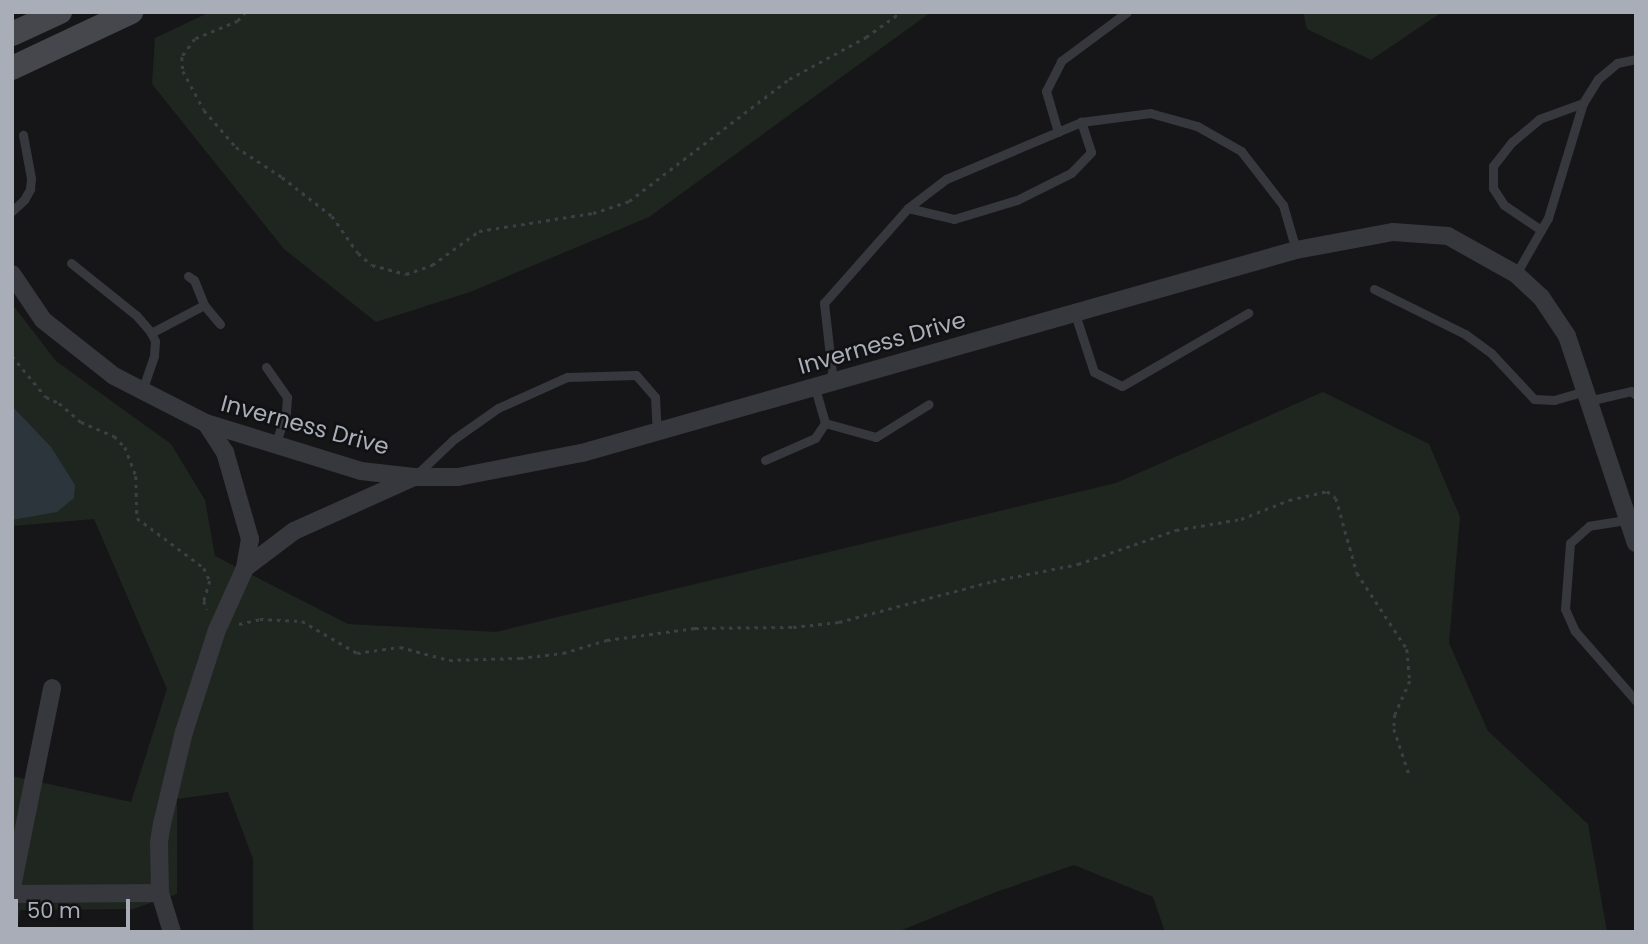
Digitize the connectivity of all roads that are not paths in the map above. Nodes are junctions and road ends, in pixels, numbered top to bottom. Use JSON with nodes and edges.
{"nodes":[{"id":1,"x":60,"y":12,"type":"edge"},
{"id":2,"x":131,"y":12,"type":"edge"},
{"id":3,"x":1127,"y":12,"type":"edge"},
{"id":4,"x":12,"y":34,"type":"edge"},
{"id":5,"x":1636,"y":60,"type":"edge"},
{"id":6,"x":12,"y":68,"type":"edge"},
{"id":7,"x":1583,"y":103,"type":"junction"},
{"id":8,"x":1081,"y":122,"type":"junction"},
{"id":9,"x":1058,"y":132,"type":"junction"},
{"id":10,"x":23,"y":135,"type":"dead end"},
{"id":11,"x":908,"y":208,"type":"junction"},
{"id":12,"x":12,"y":211,"type":"edge"},
{"id":13,"x":1541,"y":230,"type":"junction"},
{"id":14,"x":1296,"y":250,"type":"junction"},
{"id":15,"x":71,"y":263,"type":"dead end"},
{"id":16,"x":12,"y":274,"type":"edge"},
{"id":17,"x":1516,"y":274,"type":"junction"},
{"id":18,"x":188,"y":276,"type":"dead end"},
{"id":19,"x":1374,"y":289,"type":"dead end"},
{"id":20,"x":204,"y":305,"type":"junction"},
{"id":21,"x":1248,"y":313,"type":"dead end"},
{"id":22,"x":1075,"y":314,"type":"junction"},
{"id":23,"x":220,"y":324,"type":"dead end"},
{"id":24,"x":151,"y":333,"type":"junction"},
{"id":25,"x":266,"y":367,"type":"dead end"},
{"id":26,"x":824,"y":386,"type":"junction"},
{"id":27,"x":142,"y":391,"type":"junction"},
{"id":28,"x":1636,"y":395,"type":"edge"},
{"id":29,"x":1586,"y":396,"type":"junction"},
{"id":30,"x":929,"y":404,"type":"dead end"},
{"id":31,"x":825,"y":423,"type":"junction"},
{"id":32,"x":206,"y":424,"type":"junction"},
{"id":33,"x":657,"y":431,"type":"junction"},
{"id":34,"x":275,"y":446,"type":"junction"},
{"id":35,"x":765,"y":460,"type":"dead end"},
{"id":36,"x":414,"y":477,"type":"junction"},
{"id":37,"x":1626,"y":520,"type":"junction"},
{"id":38,"x":1636,"y":543,"type":"edge"},
{"id":39,"x":245,"y":568,"type":"junction"},
{"id":40,"x":52,"y":688,"type":"dead end"},
{"id":41,"x":1636,"y":701,"type":"edge"},
{"id":42,"x":12,"y":887,"type":"edge"},
{"id":43,"x":160,"y":893,"type":"junction"},
{"id":44,"x":12,"y":894,"type":"edge"},
{"id":45,"x":172,"y":932,"type":"edge"}],
"edges":[{"from":1,"to":4,"type":"main road"},
{"from":2,"to":6,"type":"main road"},
{"from":3,"to":9,"type":"lane"},
{"from":5,"to":7,"type":"lane"},
{"from":7,"to":13,"type":"lane"},
{"from":7,"to":13,"type":"lane"},
{"from":8,"to":9,"type":"lane"},
{"from":8,"to":11,"type":"lane"},
{"from":8,"to":14,"type":"lane"},
{"from":9,"to":11,"type":"lane"},
{"from":10,"to":12,"type":"lane"},
{"from":11,"to":26,"type":"lane"},
{"from":13,"to":17,"type":"lane"},
{"from":14,"to":17,"type":"street","name":"Inverness Drive"},
{"from":14,"to":22,"type":"street","name":"Inverness Drive"},
{"from":15,"to":24,"type":"lane"},
{"from":16,"to":27,"type":"street","name":"Inverness Drive"},
{"from":17,"to":29,"type":"street","name":"Inverness Drive"},
{"from":18,"to":20,"type":"lane"},
{"from":19,"to":29,"type":"lane"},
{"from":20,"to":23,"type":"lane"},
{"from":20,"to":24,"type":"lane"},
{"from":21,"to":22,"type":"lane"},
{"from":22,"to":26,"type":"street","name":"Inverness Drive"},
{"from":24,"to":27,"type":"lane"},
{"from":25,"to":34,"type":"lane"},
{"from":26,"to":31,"type":"lane"},
{"from":26,"to":33,"type":"street","name":"Inverness Drive"},
{"from":27,"to":32,"type":"street","name":"Inverness Drive"},
{"from":28,"to":29,"type":"lane"},
{"from":29,"to":37,"type":"street","name":"Inverness Drive"},
{"from":30,"to":31,"type":"lane"},
{"from":31,"to":35,"type":"lane"},
{"from":32,"to":34,"type":"street","name":"Inverness Drive"},
{"from":32,"to":39,"type":"street"},
{"from":33,"to":36,"type":"street","name":"Inverness Drive"},
{"from":33,"to":36,"type":"lane"},
{"from":34,"to":36,"type":"street","name":"Inverness Drive"},
{"from":36,"to":39,"type":"street"},
{"from":37,"to":38,"type":"street","name":"Inverness Drive"},
{"from":37,"to":41,"type":"lane"},
{"from":39,"to":43,"type":"street"},
{"from":40,"to":42,"type":"street"},
{"from":43,"to":44,"type":"street"},
{"from":43,"to":45,"type":"street"}]}
